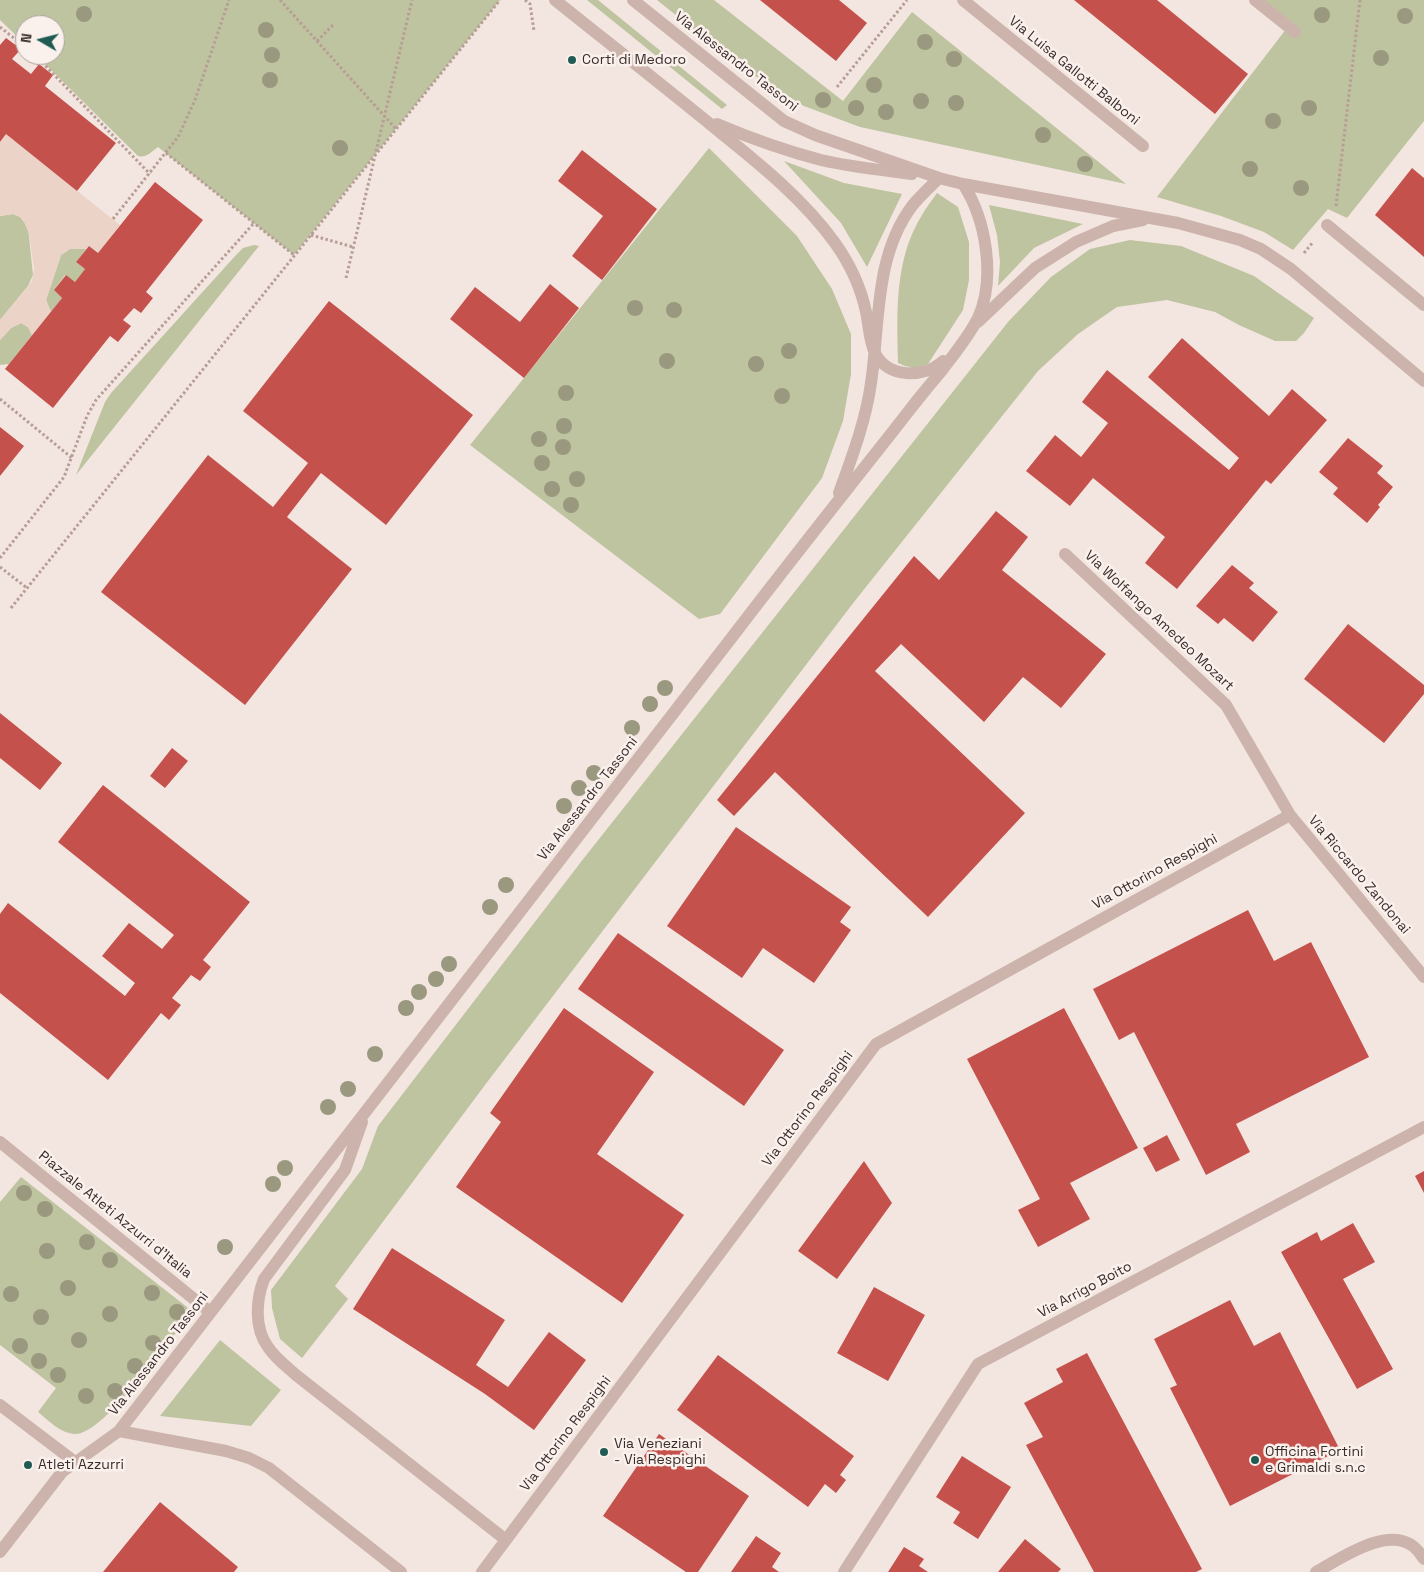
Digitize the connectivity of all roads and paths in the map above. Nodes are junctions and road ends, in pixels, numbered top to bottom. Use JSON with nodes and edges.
{"nodes":[{"id":1,"x":229,"y":0,"type":"edge"},
{"id":2,"x":280,"y":0,"type":"edge"},
{"id":3,"x":412,"y":0,"type":"edge"},
{"id":4,"x":500,"y":0,"type":"edge"},
{"id":5,"x":526,"y":0,"type":"edge"},
{"id":6,"x":555,"y":0,"type":"edge"},
{"id":7,"x":633,"y":0,"type":"edge"},
{"id":8,"x":907,"y":0,"type":"edge"},
{"id":9,"x":964,"y":0,"type":"edge"},
{"id":10,"x":1255,"y":0,"type":"edge"},
{"id":11,"x":1360,"y":0,"type":"edge"},
{"id":12,"x":333,"y":25,"type":"dead end"},
{"id":13,"x":0,"y":27,"type":"edge"},
{"id":14,"x":534,"y":31,"type":"dead end"},
{"id":15,"x":1295,"y":32,"type":"dead end"},
{"id":16,"x":15,"y":39,"type":"edge"},
{"id":17,"x":317,"y":41,"type":"junction"},
{"id":18,"x":45,"y":65,"type":"edge"},
{"id":19,"x":837,"y":86,"type":"dead end"},
{"id":20,"x":384,"y":116,"type":"junction"},
{"id":21,"x":701,"y":116,"type":"junction"},
{"id":22,"x":396,"y":129,"type":"junction"},
{"id":23,"x":1143,"y":146,"type":"dead end"},
{"id":24,"x":166,"y":153,"type":"junction"},
{"id":25,"x":375,"y":155,"type":"junction"},
{"id":26,"x":150,"y":174,"type":"junction"},
{"id":27,"x":939,"y":178,"type":"junction"},
{"id":28,"x":963,"y":184,"type":"junction"},
{"id":29,"x":1150,"y":218,"type":"junction"},
{"id":30,"x":113,"y":219,"type":"dead end"},
{"id":31,"x":254,"y":223,"type":"junction"},
{"id":32,"x":1327,"y":225,"type":"junction"},
{"id":33,"x":310,"y":235,"type":"junction"},
{"id":34,"x":353,"y":247,"type":"junction"},
{"id":35,"x":294,"y":256,"type":"junction"},
{"id":36,"x":1291,"y":269,"type":"junction"},
{"id":37,"x":346,"y":278,"type":"dead end"},
{"id":38,"x":1424,"y":305,"type":"edge"},
{"id":39,"x":973,"y":326,"type":"junction"},
{"id":40,"x":874,"y":351,"type":"junction"},
{"id":41,"x":1424,"y":381,"type":"edge"},
{"id":42,"x":0,"y":399,"type":"edge"},
{"id":43,"x":72,"y":458,"type":"junction"},
{"id":44,"x":835,"y":504,"type":"junction"},
{"id":45,"x":1065,"y":554,"type":"dead end"},
{"id":46,"x":0,"y":558,"type":"edge"},
{"id":47,"x":0,"y":567,"type":"edge"},
{"id":48,"x":27,"y":588,"type":"junction"},
{"id":49,"x":11,"y":608,"type":"dead end"},
{"id":50,"x":1290,"y":815,"type":"junction"},
{"id":51,"x":1424,"y":977,"type":"edge"},
{"id":52,"x":366,"y":1111,"type":"junction"},
{"id":53,"x":1424,"y":1127,"type":"edge"},
{"id":54,"x":0,"y":1142,"type":"edge"},
{"id":55,"x":210,"y":1312,"type":"junction"},
{"id":56,"x":0,"y":1405,"type":"edge"},
{"id":57,"x":119,"y":1431,"type":"junction"},
{"id":58,"x":75,"y":1462,"type":"junction"},
{"id":59,"x":506,"y":1540,"type":"junction"},
{"id":60,"x":0,"y":1552,"type":"edge"},
{"id":61,"x":1424,"y":1559,"type":"edge"},
{"id":62,"x":401,"y":1572,"type":"edge"},
{"id":63,"x":482,"y":1572,"type":"edge"},
{"id":64,"x":844,"y":1572,"type":"edge"},
{"id":65,"x":1316,"y":1572,"type":"edge"}],
"edges":[{"from":1,"to":24,"type":"path"},
{"from":2,"to":17,"type":"path"},
{"from":3,"to":20,"type":"path"},
{"from":4,"to":22,"type":"path"},
{"from":5,"to":14,"type":"path"},
{"from":6,"to":21,"type":"street","name":"Via Alessandro Tassoni"},
{"from":7,"to":27,"type":"street","name":"Via Alessandro Tassoni"},
{"from":8,"to":19,"type":"path"},
{"from":9,"to":23,"type":"street","name":"Via Luisa Gallotti Balboni"},
{"from":10,"to":15,"type":"street"},
{"from":11,"to":32,"type":"path"},
{"from":12,"to":17,"type":"path"},
{"from":13,"to":16,"type":"path"},
{"from":17,"to":20,"type":"path"},
{"from":18,"to":26,"type":"path"},
{"from":20,"to":22,"type":"path"},
{"from":20,"to":25,"type":"path"},
{"from":21,"to":27,"type":"street","name":"Via Alessandro Tassoni"},
{"from":21,"to":40,"type":"street","name":"Via Alessandro Tassoni"},
{"from":22,"to":25,"type":"path"},
{"from":24,"to":26,"type":"path"},
{"from":24,"to":31,"type":"path"},
{"from":25,"to":33,"type":"path"},
{"from":25,"to":34,"type":"path"},
{"from":26,"to":30,"type":"path"},
{"from":27,"to":28,"type":"street","name":"Via Alessandro Tassoni"},
{"from":27,"to":40,"type":"street","name":"Via Alessandro Tassoni"},
{"from":28,"to":29,"type":"street"},
{"from":28,"to":39,"type":"street","name":"Via Alessandro Tassoni"},
{"from":29,"to":36,"type":"street"},
{"from":29,"to":39,"type":"street"},
{"from":31,"to":35,"type":"path"},
{"from":31,"to":43,"type":"path"},
{"from":32,"to":36,"type":"path"},
{"from":32,"to":38,"type":"street"},
{"from":33,"to":34,"type":"path"},
{"from":33,"to":35,"type":"path"},
{"from":34,"to":37,"type":"path"},
{"from":35,"to":48,"type":"path"},
{"from":36,"to":41,"type":"street"},
{"from":39,"to":40,"type":"street","name":"Via Alessandro Tassoni"},
{"from":39,"to":44,"type":"street","name":"Via Alessandro Tassoni"},
{"from":40,"to":44,"type":"street","name":"Via Alessandro Tassoni"},
{"from":42,"to":43,"type":"path"},
{"from":43,"to":46,"type":"path"},
{"from":44,"to":52,"type":"street","name":"Via Alessandro Tassoni"},
{"from":45,"to":50,"type":"street","name":"Via Wolfango Amedeo Mozart"},
{"from":47,"to":48,"type":"path"},
{"from":48,"to":49,"type":"path"},
{"from":50,"to":51,"type":"street","name":"Via Riccardo Zandonai"},
{"from":50,"to":59,"type":"street","name":"Via Ottorino Respighi"},
{"from":52,"to":55,"type":"street","name":"Via Alessandro Tassoni"},
{"from":52,"to":59,"type":"street","name":"Via Alessandro Tassoni"},
{"from":53,"to":64,"type":"street","name":"Via Arrigo Boito"},
{"from":54,"to":55,"type":"street","name":"Piazzale Atleti Azzurri d'Italia"},
{"from":55,"to":57,"type":"street","name":"Via Alessandro Tassoni"},
{"from":56,"to":58,"type":"street"},
{"from":57,"to":58,"type":"street"},
{"from":57,"to":62,"type":"street","name":"Via Alessandro Tassoni"},
{"from":58,"to":60,"type":"street"},
{"from":59,"to":63,"type":"street","name":"Via Ottorino Respighi"},
{"from":61,"to":65,"type":"street"}]}
